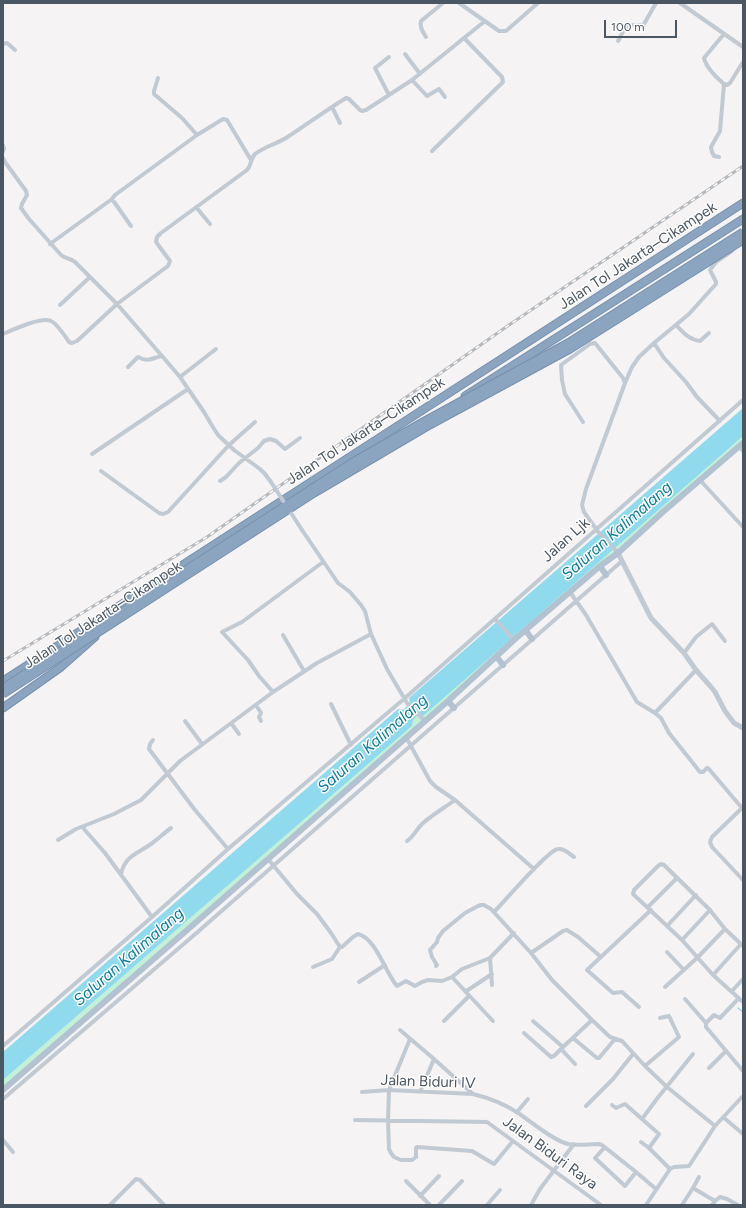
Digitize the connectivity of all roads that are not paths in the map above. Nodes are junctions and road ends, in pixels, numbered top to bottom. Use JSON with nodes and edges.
{"nodes":[{"id":1,"x":443,"y":3,"type":"edge"},
{"id":2,"x":459,"y":3,"type":"edge"},
{"id":3,"x":538,"y":3,"type":"edge"},
{"id":4,"x":656,"y":3,"type":"edge"},
{"id":5,"x":680,"y":3,"type":"edge"},
{"id":6,"x":485,"y":21,"type":"junction"},
{"id":7,"x":724,"y":34,"type":"junction"},
{"id":8,"x":426,"y":37,"type":"dead end"},
{"id":9,"x":464,"y":38,"type":"junction"},
{"id":10,"x":618,"y":41,"type":"dead end"},
{"id":11,"x":3,"y":44,"type":"edge"},
{"id":12,"x":743,"y":47,"type":"edge"},
{"id":13,"x":15,"y":50,"type":"dead end"},
{"id":14,"x":405,"y":54,"type":"dead end"},
{"id":15,"x":389,"y":57,"type":"dead end"},
{"id":16,"x":743,"y":62,"type":"edge"},
{"id":17,"x":420,"y":74,"type":"junction"},
{"id":18,"x":158,"y":78,"type":"dead end"},
{"id":19,"x":412,"y":80,"type":"junction"},
{"id":20,"x":724,"y":84,"type":"junction"},
{"id":21,"x":389,"y":95,"type":"junction"},
{"id":22,"x":445,"y":97,"type":"dead end"},
{"id":23,"x":332,"y":107,"type":"junction"},
{"id":24,"x":340,"y":123,"type":"dead end"},
{"id":25,"x":197,"y":135,"type":"junction"},
{"id":26,"x":3,"y":145,"type":"edge"},
{"id":27,"x":3,"y":151,"type":"edge"},
{"id":28,"x":432,"y":152,"type":"dead end"},
{"id":29,"x":719,"y":157,"type":"dead end"},
{"id":30,"x":3,"y":158,"type":"edge"},
{"id":31,"x":251,"y":160,"type":"junction"},
{"id":32,"x":112,"y":199,"type":"junction"},
{"id":33,"x":743,"y":203,"type":"edge"},
{"id":34,"x":196,"y":207,"type":"junction"},
{"id":35,"x":743,"y":219,"type":"edge"},
{"id":36,"x":210,"y":224,"type":"dead end"},
{"id":37,"x":131,"y":226,"type":"dead end"},
{"id":38,"x":743,"y":232,"type":"edge"},
{"id":39,"x":743,"y":240,"type":"edge"},
{"id":40,"x":50,"y":244,"type":"junction"},
{"id":41,"x":743,"y":244,"type":"edge"},
{"id":42,"x":90,"y":277,"type":"junction"},
{"id":43,"x":117,"y":304,"type":"junction"},
{"id":44,"x":60,"y":305,"type":"dead end"},
{"id":45,"x":676,"y":325,"type":"junction"},
{"id":46,"x":4,"y":333,"type":"edge"},
{"id":47,"x":708,"y":333,"type":"dead end"},
{"id":48,"x":654,"y":343,"type":"junction"},
{"id":49,"x":216,"y":349,"type":"dead end"},
{"id":50,"x":162,"y":356,"type":"junction"},
{"id":51,"x":128,"y":367,"type":"dead end"},
{"id":52,"x":180,"y":377,"type":"junction"},
{"id":53,"x":625,"y":383,"type":"junction"},
{"id":54,"x":188,"y":389,"type":"junction"},
{"id":55,"x":743,"y":400,"type":"edge"},
{"id":56,"x":720,"y":421,"type":"junction"},
{"id":57,"x":255,"y":422,"type":"dead end"},
{"id":58,"x":583,"y":422,"type":"dead end"},
{"id":59,"x":300,"y":438,"type":"dead end"},
{"id":60,"x":228,"y":445,"type":"junction"},
{"id":61,"x":742,"y":447,"type":"edge"},
{"id":62,"x":92,"y":454,"type":"dead end"},
{"id":63,"x":246,"y":458,"type":"junction"},
{"id":64,"x":101,"y":471,"type":"dead end"},
{"id":65,"x":700,"y":480,"type":"junction"},
{"id":66,"x":220,"y":481,"type":"dead end"},
{"id":67,"x":743,"y":527,"type":"edge"},
{"id":68,"x":598,"y":531,"type":"junction"},
{"id":69,"x":616,"y":551,"type":"junction"},
{"id":70,"x":622,"y":561,"type":"junction"},
{"id":71,"x":323,"y":562,"type":"junction"},
{"id":72,"x":600,"y":566,"type":"junction"},
{"id":73,"x":606,"y":575,"type":"junction"},
{"id":74,"x":570,"y":592,"type":"junction"},
{"id":75,"x":576,"y":601,"type":"junction"},
{"id":76,"x":496,"y":620,"type":"junction"},
{"id":77,"x":103,"y":630,"type":"junction"},
{"id":78,"x":526,"y":631,"type":"junction"},
{"id":79,"x":371,"y":634,"type":"junction"},
{"id":80,"x":282,"y":635,"type":"dead end"},
{"id":81,"x":532,"y":639,"type":"junction"},
{"id":82,"x":513,"y":640,"type":"junction"},
{"id":83,"x":725,"y":641,"type":"dead end"},
{"id":84,"x":684,"y":653,"type":"junction"},
{"id":85,"x":497,"y":657,"type":"junction"},
{"id":86,"x":503,"y":665,"type":"junction"},
{"id":87,"x":696,"y":670,"type":"junction"},
{"id":88,"x":304,"y":671,"type":"junction"},
{"id":89,"x":3,"y":680,"type":"edge"},
{"id":90,"x":3,"y":688,"type":"edge"},
{"id":91,"x":273,"y":692,"type":"junction"},
{"id":92,"x":3,"y":695,"type":"edge"},
{"id":93,"x":405,"y":698,"type":"junction"},
{"id":94,"x":448,"y":701,"type":"junction"},
{"id":95,"x":331,"y":704,"type":"dead end"},
{"id":96,"x":256,"y":705,"type":"junction"},
{"id":97,"x":3,"y":708,"type":"edge"},
{"id":98,"x":454,"y":708,"type":"junction"},
{"id":99,"x":655,"y":713,"type":"junction"},
{"id":100,"x":185,"y":721,"type":"dead end"},
{"id":101,"x":261,"y":721,"type":"dead end"},
{"id":102,"x":425,"y":721,"type":"junction"},
{"id":103,"x":231,"y":723,"type":"junction"},
{"id":104,"x":743,"y":728,"type":"edge"},
{"id":105,"x":239,"y":734,"type":"dead end"},
{"id":106,"x":406,"y":737,"type":"junction"},
{"id":107,"x":153,"y":740,"type":"dead end"},
{"id":108,"x":202,"y":744,"type":"junction"},
{"id":109,"x":351,"y":745,"type":"junction"},
{"id":110,"x":410,"y":746,"type":"junction"},
{"id":111,"x":167,"y":774,"type":"junction"},
{"id":112,"x":455,"y":800,"type":"junction"},
{"id":113,"x":743,"y":808,"type":"edge"},
{"id":114,"x":84,"y":826,"type":"junction"},
{"id":115,"x":171,"y":828,"type":"dead end"},
{"id":116,"x":58,"y":840,"type":"dead end"},
{"id":117,"x":407,"y":841,"type":"dead end"},
{"id":118,"x":228,"y":849,"type":"junction"},
{"id":119,"x":574,"y":857,"type":"dead end"},
{"id":120,"x":268,"y":859,"type":"junction"},
{"id":121,"x":273,"y":865,"type":"junction"},
{"id":122,"x":534,"y":870,"type":"junction"},
{"id":123,"x":121,"y":874,"type":"junction"},
{"id":124,"x":678,"y":878,"type":"junction"},
{"id":125,"x":743,"y":880,"type":"edge"},
{"id":126,"x":696,"y":895,"type":"junction"},
{"id":127,"x":650,"y":909,"type":"junction"},
{"id":128,"x":710,"y":910,"type":"junction"},
{"id":129,"x":494,"y":912,"type":"junction"},
{"id":130,"x":152,"y":917,"type":"junction"},
{"id":131,"x":668,"y":925,"type":"junction"},
{"id":132,"x":725,"y":929,"type":"junction"},
{"id":133,"x":514,"y":933,"type":"junction"},
{"id":134,"x":682,"y":940,"type":"junction"},
{"id":135,"x":742,"y":945,"type":"edge"},
{"id":136,"x":340,"y":947,"type":"junction"},
{"id":137,"x":667,"y":952,"type":"dead end"},
{"id":138,"x":531,"y":953,"type":"junction"},
{"id":139,"x":601,"y":957,"type":"junction"},
{"id":140,"x":490,"y":958,"type":"junction"},
{"id":141,"x":697,"y":958,"type":"junction"},
{"id":142,"x":385,"y":965,"type":"junction"},
{"id":143,"x":436,"y":966,"type":"dead end"},
{"id":144,"x":313,"y":967,"type":"dead end"},
{"id":145,"x":684,"y":970,"type":"junction"},
{"id":146,"x":492,"y":974,"type":"junction"},
{"id":147,"x":712,"y":975,"type":"junction"},
{"id":148,"x":452,"y":977,"type":"junction"},
{"id":149,"x":743,"y":979,"type":"edge"},
{"id":150,"x":359,"y":982,"type":"dead end"},
{"id":151,"x":492,"y":985,"type":"dead end"},
{"id":152,"x":665,"y":987,"type":"dead end"},
{"id":153,"x":464,"y":990,"type":"junction"},
{"id":154,"x":732,"y":991,"type":"junction"},
{"id":155,"x":469,"y":996,"type":"junction"},
{"id":156,"x":685,"y":999,"type":"dead end"},
{"id":157,"x":741,"y":1000,"type":"edge"},
{"id":158,"x":639,"y":1007,"type":"dead end"},
{"id":159,"x":660,"y":1018,"type":"dead end"},
{"id":160,"x":592,"y":1020,"type":"junction"},
{"id":161,"x":444,"y":1021,"type":"dead end"},
{"id":162,"x":534,"y":1021,"type":"dead end"},
{"id":163,"x":493,"y":1022,"type":"dead end"},
{"id":164,"x":706,"y":1023,"type":"junction"},
{"id":165,"x":400,"y":1030,"type":"dead end"},
{"id":166,"x":524,"y":1033,"type":"dead end"},
{"id":167,"x":573,"y":1038,"type":"junction"},
{"id":168,"x":410,"y":1039,"type":"junction"},
{"id":169,"x":615,"y":1040,"type":"junction"},
{"id":170,"x":3,"y":1046,"type":"edge"},
{"id":171,"x":562,"y":1048,"type":"junction"},
{"id":172,"x":726,"y":1051,"type":"junction"},
{"id":173,"x":633,"y":1054,"type":"junction"},
{"id":174,"x":693,"y":1054,"type":"dead end"},
{"id":175,"x":434,"y":1059,"type":"junction"},
{"id":176,"x":576,"y":1064,"type":"dead end"},
{"id":177,"x":645,"y":1066,"type":"junction"},
{"id":178,"x":709,"y":1068,"type":"dead end"},
{"id":179,"x":743,"y":1071,"type":"edge"},
{"id":180,"x":667,"y":1086,"type":"junction"},
{"id":181,"x":3,"y":1090,"type":"edge"},
{"id":182,"x":389,"y":1090,"type":"junction"},
{"id":183,"x":362,"y":1092,"type":"dead end"},
{"id":184,"x":420,"y":1092,"type":"junction"},
{"id":185,"x":473,"y":1094,"type":"junction"},
{"id":186,"x":742,"y":1097,"type":"dead end"},
{"id":187,"x":3,"y":1099,"type":"edge"},
{"id":188,"x":528,"y":1099,"type":"dead end"},
{"id":189,"x":612,"y":1105,"type":"dead end"},
{"id":190,"x":586,"y":1106,"type":"dead end"},
{"id":191,"x":517,"y":1112,"type":"junction"},
{"id":192,"x":723,"y":1117,"type":"junction"},
{"id":193,"x":642,"y":1119,"type":"junction"},
{"id":194,"x":355,"y":1120,"type":"dead end"},
{"id":195,"x":388,"y":1121,"type":"junction"},
{"id":196,"x":716,"y":1126,"type":"junction"},
{"id":197,"x":743,"y":1134,"type":"edge"},
{"id":198,"x":3,"y":1140,"type":"edge"},
{"id":199,"x":513,"y":1142,"type":"junction"},
{"id":200,"x":641,"y":1142,"type":"dead end"},
{"id":201,"x":574,"y":1144,"type":"junction"},
{"id":202,"x":605,"y":1147,"type":"junction"},
{"id":203,"x":649,"y":1148,"type":"junction"},
{"id":204,"x":13,"y":1152,"type":"dead end"},
{"id":205,"x":670,"y":1169,"type":"junction"},
{"id":206,"x":553,"y":1171,"type":"junction"},
{"id":207,"x":636,"y":1172,"type":"junction"},
{"id":208,"x":439,"y":1176,"type":"dead end"},
{"id":209,"x":699,"y":1177,"type":"dead end"},
{"id":210,"x":406,"y":1181,"type":"dead end"},
{"id":211,"x":462,"y":1181,"type":"dead end"},
{"id":212,"x":694,"y":1188,"type":"junction"},
{"id":213,"x":656,"y":1189,"type":"junction"},
{"id":214,"x":500,"y":1190,"type":"dead end"},
{"id":215,"x":420,"y":1196,"type":"junction"},
{"id":216,"x":713,"y":1203,"type":"edge"},
{"id":217,"x":110,"y":1205,"type":"edge"},
{"id":218,"x":164,"y":1205,"type":"edge"},
{"id":219,"x":430,"y":1205,"type":"edge"},
{"id":220,"x":439,"y":1205,"type":"edge"},
{"id":221,"x":487,"y":1205,"type":"edge"},
{"id":222,"x":531,"y":1205,"type":"edge"},
{"id":223,"x":601,"y":1205,"type":"edge"},
{"id":224,"x":646,"y":1205,"type":"edge"},
{"id":225,"x":682,"y":1205,"type":"edge"},
{"id":226,"x":738,"y":1205,"type":"edge"}],
"edges":[{"from":1,"to":8,"type":"street"},
{"from":2,"to":6,"type":"street"},
{"from":3,"to":6,"type":"street"},
{"from":4,"to":10,"type":"street"},
{"from":5,"to":7,"type":"street"},
{"from":6,"to":9,"type":"street"},
{"from":7,"to":12,"type":"street"},
{"from":7,"to":20,"type":"street"},
{"from":9,"to":17,"type":"street"},
{"from":9,"to":28,"type":"street"},
{"from":11,"to":13,"type":"street"},
{"from":14,"to":17,"type":"street"},
{"from":15,"to":21,"type":"street"},
{"from":16,"to":20,"type":"street"},
{"from":17,"to":19,"type":"street"},
{"from":18,"to":25,"type":"street"},
{"from":19,"to":21,"type":"street"},
{"from":19,"to":22,"type":"street"},
{"from":20,"to":29,"type":"street"},
{"from":21,"to":23,"type":"street"},
{"from":23,"to":24,"type":"street"},
{"from":23,"to":31,"type":"street"},
{"from":25,"to":31,"type":"street"},
{"from":25,"to":32,"type":"street"},
{"from":26,"to":27,"type":"street"},
{"from":30,"to":40,"type":"street"},
{"from":31,"to":34,"type":"street"},
{"from":32,"to":37,"type":"street"},
{"from":32,"to":40,"type":"street"},
{"from":33,"to":89,"type":"highway","name":"Jalan Tol Jakarta–Cikampek"},
{"from":34,"to":36,"type":"street"},
{"from":34,"to":43,"type":"street"},
{"from":35,"to":77,"type":"highway","name":"Jalan Tol Jakarta–Cikampek"},
{"from":38,"to":90,"type":"highway","bridge":true},
{"from":39,"to":92,"type":"highway","bridge":true},
{"from":40,"to":42,"type":"street"},
{"from":41,"to":45,"type":"street"},
{"from":42,"to":43,"type":"street"},
{"from":42,"to":44,"type":"street"},
{"from":43,"to":46,"type":"street"},
{"from":43,"to":50,"type":"street"},
{"from":45,"to":47,"type":"street"},
{"from":45,"to":48,"type":"street"},
{"from":48,"to":53,"type":"street"},
{"from":48,"to":56,"type":"street"},
{"from":49,"to":52,"type":"street"},
{"from":50,"to":51,"type":"street"},
{"from":50,"to":52,"type":"street"},
{"from":52,"to":54,"type":"street"},
{"from":53,"to":58,"type":"street"},
{"from":53,"to":68,"type":"street"},
{"from":54,"to":60,"type":"street"},
{"from":54,"to":62,"type":"street"},
{"from":55,"to":56,"type":"street","name":"Jalan Ljk"},
{"from":56,"to":68,"type":"street","name":"Jalan Ljk"},
{"from":57,"to":60,"type":"street"},
{"from":59,"to":63,"type":"street"},
{"from":60,"to":63,"type":"street"},
{"from":60,"to":64,"type":"street"},
{"from":61,"to":65,"type":"main road"},
{"from":63,"to":66,"type":"street"},
{"from":63,"to":71,"type":"street","bridge":true},
{"from":65,"to":67,"type":"street"},
{"from":65,"to":69,"type":"main road"},
{"from":68,"to":69,"type":"street"},
{"from":68,"to":76,"type":"street","name":"Jalan Ljk"},
{"from":69,"to":70,"type":"street"},
{"from":69,"to":72,"type":"main road"},
{"from":70,"to":73,"type":"street"},
{"from":70,"to":84,"type":"street"},
{"from":71,"to":79,"type":"street"},
{"from":71,"to":91,"type":"street"},
{"from":72,"to":73,"type":"main road"},
{"from":72,"to":74,"type":"main road"},
{"from":73,"to":75,"type":"street"},
{"from":74,"to":75,"type":"street"},
{"from":74,"to":78,"type":"main road"},
{"from":75,"to":81,"type":"street"},
{"from":75,"to":99,"type":"street"},
{"from":76,"to":82,"type":"street"},
{"from":76,"to":93,"type":"street","name":"Jalan Ljk"},
{"from":77,"to":92,"type":"highway","name":"Jalan Tol Jakarta–Cikampek"},
{"from":77,"to":97,"type":"highway"},
{"from":78,"to":81,"type":"main road"},
{"from":78,"to":82,"type":"main road"},
{"from":79,"to":88,"type":"street"},
{"from":79,"to":93,"type":"street"},
{"from":80,"to":88,"type":"street"},
{"from":81,"to":86,"type":"street"},
{"from":82,"to":85,"type":"main road"},
{"from":83,"to":84,"type":"street"},
{"from":84,"to":87,"type":"street"},
{"from":85,"to":86,"type":"main road"},
{"from":85,"to":94,"type":"main road"},
{"from":86,"to":98,"type":"street"},
{"from":87,"to":99,"type":"street"},
{"from":87,"to":104,"type":"street"},
{"from":88,"to":91,"type":"street"},
{"from":91,"to":96,"type":"street"},
{"from":93,"to":102,"type":"street"},
{"from":93,"to":109,"type":"street","name":"Jalan Ljk"},
{"from":94,"to":98,"type":"main road"},
{"from":94,"to":102,"type":"main road"},
{"from":95,"to":109,"type":"street"},
{"from":96,"to":101,"type":"street"},
{"from":96,"to":103,"type":"street"},
{"from":98,"to":110,"type":"street"},
{"from":99,"to":113,"type":"street"},
{"from":100,"to":108,"type":"street"},
{"from":102,"to":106,"type":"main road"},
{"from":103,"to":105,"type":"street"},
{"from":103,"to":108,"type":"street"},
{"from":106,"to":110,"type":"street"},
{"from":106,"to":120,"type":"main road"},
{"from":107,"to":111,"type":"street"},
{"from":108,"to":111,"type":"street"},
{"from":109,"to":118,"type":"street","name":"Jalan Ljk"},
{"from":110,"to":112,"type":"street"},
{"from":110,"to":121,"type":"street"},
{"from":111,"to":114,"type":"street"},
{"from":111,"to":118,"type":"street"},
{"from":112,"to":117,"type":"street"},
{"from":112,"to":122,"type":"street"},
{"from":113,"to":125,"type":"street"},
{"from":114,"to":116,"type":"street"},
{"from":114,"to":123,"type":"street"},
{"from":115,"to":123,"type":"street"},
{"from":118,"to":130,"type":"street","name":"Jalan Ljk"},
{"from":119,"to":122,"type":"street"},
{"from":120,"to":121,"type":"street"},
{"from":120,"to":181,"type":"main road"},
{"from":121,"to":136,"type":"street"},
{"from":121,"to":187,"type":"street"},
{"from":122,"to":129,"type":"street"},
{"from":123,"to":130,"type":"street"},
{"from":124,"to":126,"type":"street"},
{"from":124,"to":127,"type":"street"},
{"from":124,"to":127,"type":"street"},
{"from":126,"to":128,"type":"street"},
{"from":126,"to":131,"type":"street"},
{"from":127,"to":131,"type":"street"},
{"from":127,"to":139,"type":"street"},
{"from":128,"to":132,"type":"street"},
{"from":128,"to":134,"type":"street"},
{"from":129,"to":133,"type":"street"},
{"from":129,"to":143,"type":"street"},
{"from":130,"to":170,"type":"street","name":"Jalan Ljk"},
{"from":131,"to":134,"type":"street"},
{"from":132,"to":135,"type":"street"},
{"from":132,"to":141,"type":"street"},
{"from":133,"to":138,"type":"street"},
{"from":133,"to":140,"type":"street"},
{"from":134,"to":141,"type":"street"},
{"from":135,"to":147,"type":"street"},
{"from":136,"to":142,"type":"street"},
{"from":136,"to":144,"type":"street"},
{"from":137,"to":145,"type":"street"},
{"from":138,"to":139,"type":"street"},
{"from":138,"to":160,"type":"street"},
{"from":139,"to":158,"type":"street"},
{"from":140,"to":146,"type":"street"},
{"from":140,"to":148,"type":"street"},
{"from":141,"to":145,"type":"street"},
{"from":141,"to":147,"type":"street"},
{"from":142,"to":148,"type":"street"},
{"from":142,"to":150,"type":"street"},
{"from":145,"to":152,"type":"street"},
{"from":146,"to":151,"type":"street"},
{"from":146,"to":153,"type":"street"},
{"from":147,"to":154,"type":"street"},
{"from":148,"to":153,"type":"street"},
{"from":149,"to":154,"type":"street"},
{"from":153,"to":155,"type":"street"},
{"from":154,"to":157,"type":"street"},
{"from":155,"to":161,"type":"street"},
{"from":155,"to":163,"type":"street"},
{"from":156,"to":164,"type":"street"},
{"from":157,"to":164,"type":"street"},
{"from":159,"to":177,"type":"street"},
{"from":160,"to":167,"type":"street"},
{"from":160,"to":169,"type":"street"},
{"from":162,"to":171,"type":"street"},
{"from":164,"to":172,"type":"street"},
{"from":165,"to":168,"type":"street"},
{"from":166,"to":171,"type":"street"},
{"from":167,"to":169,"type":"street"},
{"from":167,"to":171,"type":"street"},
{"from":168,"to":175,"type":"street"},
{"from":168,"to":182,"type":"street"},
{"from":169,"to":173,"type":"street"},
{"from":171,"to":176,"type":"street"},
{"from":172,"to":178,"type":"street"},
{"from":172,"to":179,"type":"street"},
{"from":173,"to":177,"type":"street"},
{"from":173,"to":190,"type":"street"},
{"from":174,"to":180,"type":"street"},
{"from":175,"to":184,"type":"street"},
{"from":175,"to":185,"type":"street"},
{"from":177,"to":180,"type":"street"},
{"from":180,"to":193,"type":"street"},
{"from":180,"to":196,"type":"street"},
{"from":182,"to":183,"type":"street","name":"Jalan Biduri IV"},
{"from":182,"to":184,"type":"street","name":"Jalan Biduri IV"},
{"from":182,"to":195,"type":"street"},
{"from":184,"to":185,"type":"street","name":"Jalan Biduri IV"},
{"from":185,"to":191,"type":"street","name":"Jalan Biduri IV"},
{"from":186,"to":192,"type":"street"},
{"from":188,"to":191,"type":"street"},
{"from":189,"to":193,"type":"street"},
{"from":191,"to":201,"type":"street","name":"Jalan Biduri IV"},
{"from":192,"to":196,"type":"street"},
{"from":192,"to":197,"type":"street"},
{"from":193,"to":203,"type":"street"},
{"from":194,"to":195,"type":"street","name":"Jalan Biduri Raya"},
{"from":195,"to":199,"type":"street","name":"Jalan Biduri Raya"},
{"from":195,"to":199,"type":"street"},
{"from":196,"to":205,"type":"street"},
{"from":198,"to":204,"type":"street"},
{"from":199,"to":206,"type":"street","name":"Jalan Biduri Raya"},
{"from":200,"to":203,"type":"street"},
{"from":201,"to":202,"type":"street","name":"Jalan Biduri IV"},
{"from":201,"to":206,"type":"street"},
{"from":202,"to":207,"type":"street"},
{"from":202,"to":207,"type":"street"},
{"from":203,"to":205,"type":"street"},
{"from":205,"to":213,"type":"street"},
{"from":206,"to":222,"type":"street"},
{"from":206,"to":223,"type":"street","name":"Jalan Biduri Raya"},
{"from":207,"to":213,"type":"street"},
{"from":208,"to":215,"type":"street"},
{"from":209,"to":212,"type":"street"},
{"from":210,"to":215,"type":"street"},
{"from":211,"to":220,"type":"street"},
{"from":212,"to":216,"type":"street"},
{"from":212,"to":225,"type":"street"},
{"from":213,"to":224,"type":"street"},
{"from":214,"to":221,"type":"street"},
{"from":215,"to":219,"type":"street"},
{"from":216,"to":226,"type":"street"},
{"from":217,"to":218,"type":"street"}]}
